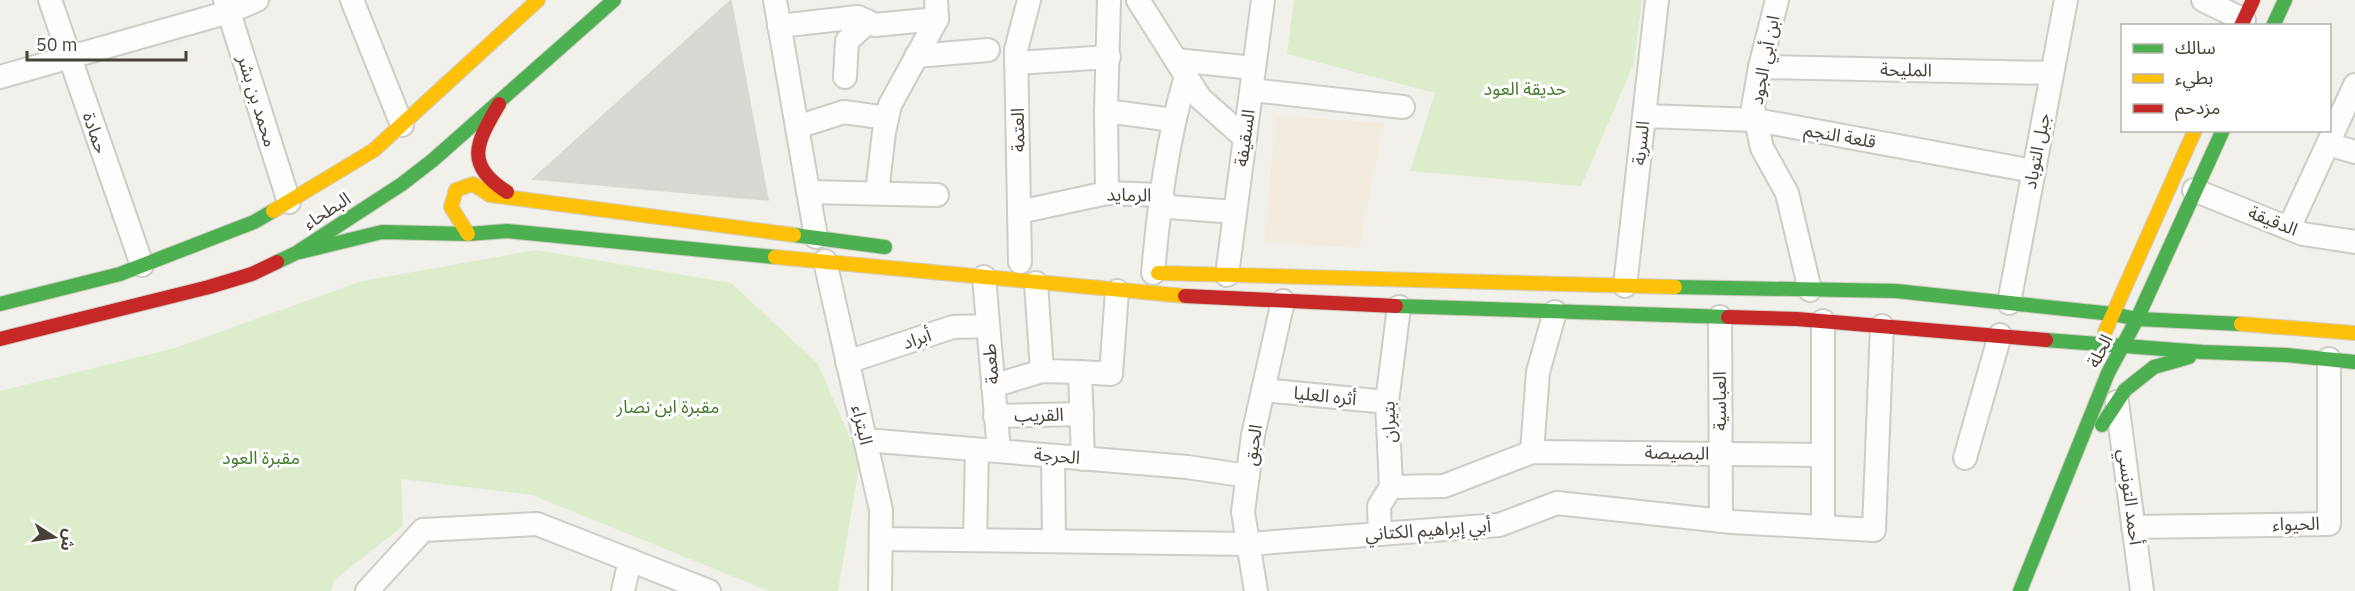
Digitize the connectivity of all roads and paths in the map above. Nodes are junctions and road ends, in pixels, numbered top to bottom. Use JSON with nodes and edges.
{"nodes":[{"id":1,"x":50,"y":0,"type":"edge"},
{"id":2,"x":257,"y":0,"type":"edge"},
{"id":3,"x":352,"y":0,"type":"edge"},
{"id":4,"x":614,"y":0,"type":"edge"},
{"id":5,"x":775,"y":0,"type":"edge"},
{"id":6,"x":1029,"y":0,"type":"edge"},
{"id":7,"x":1109,"y":0,"type":"edge"},
{"id":8,"x":1138,"y":0,"type":"edge"},
{"id":9,"x":1263,"y":0,"type":"edge"},
{"id":10,"x":1657,"y":0,"type":"edge"},
{"id":11,"x":1777,"y":0,"type":"edge"},
{"id":12,"x":2066,"y":0,"type":"edge"},
{"id":13,"x":2203,"y":0,"type":"edge"},
{"id":14,"x":2253,"y":0,"type":"edge"},
{"id":15,"x":2285,"y":0,"type":"edge"},
{"id":16,"x":529,"y":4,"type":"edge"},
{"id":17,"x":227,"y":6,"type":"edge"},
{"id":18,"x":936,"y":9,"type":"edge"},
{"id":19,"x":868,"y":22,"type":"junction"},
{"id":20,"x":2243,"y":23,"type":"edge"},
{"id":21,"x":2274,"y":24,"type":"edge"},
{"id":22,"x":779,"y":26,"type":"junction"},
{"id":23,"x":988,"y":50,"type":"dead end"},
{"id":24,"x":916,"y":56,"type":"junction"},
{"id":25,"x":1109,"y":57,"type":"junction"},
{"id":26,"x":69,"y":58,"type":"junction"},
{"id":27,"x":1016,"y":63,"type":"junction"},
{"id":28,"x":1760,"y":67,"type":"junction"},
{"id":29,"x":1181,"y":68,"type":"junction"},
{"id":30,"x":2052,"y":73,"type":"junction"},
{"id":31,"x":0,"y":77,"type":"edge"},
{"id":32,"x":845,"y":77,"type":"dead end"},
{"id":33,"x":1253,"y":79,"type":"junction"},
{"id":34,"x":2355,"y":85,"type":"edge"},
{"id":35,"x":502,"y":99,"type":"junction"},
{"id":36,"x":1403,"y":107,"type":"dead end"},
{"id":37,"x":1106,"y":111,"type":"junction"},
{"id":38,"x":1644,"y":116,"type":"junction"},
{"id":39,"x":887,"y":118,"type":"junction"},
{"id":40,"x":1173,"y":120,"type":"junction"},
{"id":41,"x":1756,"y":120,"type":"junction"},
{"id":42,"x":402,"y":125,"type":"junction"},
{"id":43,"x":797,"y":127,"type":"junction"},
{"id":44,"x":2194,"y":132,"type":"edge"},
{"id":45,"x":2222,"y":132,"type":"edge"},
{"id":46,"x":1245,"y":138,"type":"junction"},
{"id":47,"x":2328,"y":144,"type":"junction"},
{"id":48,"x":2355,"y":152,"type":"edge"},
{"id":49,"x":2033,"y":171,"type":"junction"},
{"id":50,"x":2194,"y":190,"type":"junction"},
{"id":51,"x":808,"y":192,"type":"junction"},
{"id":52,"x":1107,"y":193,"type":"junction"},
{"id":53,"x":877,"y":194,"type":"junction"},
{"id":54,"x":937,"y":195,"type":"dead end"},
{"id":55,"x":1160,"y":195,"type":"junction"},
{"id":56,"x":521,"y":199,"type":"junction"},
{"id":57,"x":289,"y":202,"type":"junction"},
{"id":58,"x":1019,"y":212,"type":"junction"},
{"id":59,"x":1235,"y":212,"type":"junction"},
{"id":60,"x":2289,"y":228,"type":"junction"},
{"id":61,"x":468,"y":234,"type":"junction"},
{"id":62,"x":816,"y":237,"type":"junction"},
{"id":63,"x":2355,"y":242,"type":"edge"},
{"id":64,"x":904,"y":250,"type":"dead end"},
{"id":65,"x":296,"y":253,"type":"junction"},
{"id":66,"x":825,"y":261,"type":"junction"},
{"id":67,"x":142,"y":265,"type":"junction"},
{"id":68,"x":1024,"y":267,"type":"junction"},
{"id":69,"x":1147,"y":273,"type":"joint"},
{"id":70,"x":1227,"y":275,"type":"junction"},
{"id":71,"x":984,"y":278,"type":"junction"},
{"id":72,"x":1625,"y":286,"type":"junction"},
{"id":73,"x":1810,"y":290,"type":"junction"},
{"id":74,"x":1117,"y":291,"type":"junction"},
{"id":75,"x":1283,"y":301,"type":"junction"},
{"id":76,"x":2008,"y":303,"type":"junction"},
{"id":77,"x":0,"y":304,"type":"edge"},
{"id":78,"x":1399,"y":307,"type":"junction"},
{"id":79,"x":1556,"y":312,"type":"junction"},
{"id":80,"x":2113,"y":314,"type":"junction"},
{"id":81,"x":1720,"y":317,"type":"junction"},
{"id":82,"x":2137,"y":319,"type":"junction"},
{"id":83,"x":1823,"y":321,"type":"junction"},
{"id":84,"x":988,"y":326,"type":"junction"},
{"id":85,"x":1882,"y":326,"type":"junction"},
{"id":86,"x":2355,"y":333,"type":"edge"},
{"id":87,"x":2000,"y":335,"type":"junction"},
{"id":88,"x":0,"y":339,"type":"edge"},
{"id":89,"x":2122,"y":346,"type":"junction"},
{"id":90,"x":2097,"y":348,"type":"junction"},
{"id":91,"x":2204,"y":352,"type":"junction"},
{"id":92,"x":2329,"y":359,"type":"junction"},
{"id":93,"x":848,"y":362,"type":"junction"},
{"id":94,"x":2355,"y":362,"type":"edge"},
{"id":95,"x":1042,"y":371,"type":"junction"},
{"id":96,"x":1080,"y":372,"type":"junction"},
{"id":97,"x":993,"y":386,"type":"junction"},
{"id":98,"x":1263,"y":390,"type":"junction"},
{"id":99,"x":1387,"y":402,"type":"junction"},
{"id":100,"x":2116,"y":402,"type":"junction"},
{"id":101,"x":1082,"y":414,"type":"junction"},
{"id":102,"x":995,"y":416,"type":"junction"},
{"id":103,"x":865,"y":440,"type":"junction"},
{"id":104,"x":988,"y":451,"type":"junction"},
{"id":105,"x":1532,"y":452,"type":"junction"},
{"id":106,"x":1721,"y":454,"type":"junction"},
{"id":107,"x":1823,"y":455,"type":"junction"},
{"id":108,"x":1053,"y":456,"type":"junction"},
{"id":109,"x":1965,"y":458,"type":"dead end"},
{"id":110,"x":1083,"y":459,"type":"junction"},
{"id":111,"x":2069,"y":469,"type":"junction"},
{"id":112,"x":1248,"y":476,"type":"junction"},
{"id":113,"x":1391,"y":487,"type":"junction"},
{"id":114,"x":1721,"y":521,"type":"junction"},
{"id":115,"x":1823,"y":527,"type":"junction"},
{"id":116,"x":2133,"y":527,"type":"junction"},
{"id":117,"x":1380,"y":534,"type":"junction"},
{"id":118,"x":881,"y":538,"type":"junction"},
{"id":119,"x":975,"y":540,"type":"junction"},
{"id":120,"x":1054,"y":541,"type":"junction"},
{"id":121,"x":1248,"y":544,"type":"junction"},
{"id":122,"x":630,"y":560,"type":"junction"},
{"id":123,"x":367,"y":591,"type":"edge"},
{"id":124,"x":623,"y":591,"type":"edge"},
{"id":125,"x":710,"y":591,"type":"edge"},
{"id":126,"x":880,"y":591,"type":"edge"},
{"id":127,"x":1256,"y":591,"type":"edge"},
{"id":128,"x":2020,"y":591,"type":"edge"},
{"id":129,"x":2142,"y":591,"type":"edge"}],
"edges":[{"from":1,"to":26,"type":"street","name":"حمادة"},
{"from":2,"to":17,"type":"street"},
{"from":3,"to":42,"type":"street"},
{"from":4,"to":35,"type":"street","name":"البطحاء"},
{"from":5,"to":22,"type":"street"},
{"from":6,"to":27,"type":"street","name":"العتمة"},
{"from":7,"to":25,"type":"street"},
{"from":8,"to":29,"type":"street"},
{"from":9,"to":33,"type":"street","name":"السقيفة"},
{"from":10,"to":38,"type":"street","name":"السربة"},
{"from":11,"to":28,"type":"street","name":"ابن أبي الجود"},
{"from":12,"to":30,"type":"street","name":"جبل التوباد"},
{"from":13,"to":20,"type":"street"},
{"from":14,"to":20,"type":"street"},
{"from":15,"to":21,"type":"street"},
{"from":16,"to":42,"type":"street","name":"البطحاء"},
{"from":17,"to":26,"type":"street"},
{"from":17,"to":57,"type":"street","name":"محمد بن بشر"},
{"from":18,"to":19,"type":"street"},
{"from":18,"to":24,"type":"street"},
{"from":19,"to":22,"type":"street"},
{"from":19,"to":32,"type":"street"},
{"from":22,"to":43,"type":"street"},
{"from":23,"to":24,"type":"street"},
{"from":24,"to":39,"type":"street"},
{"from":25,"to":27,"type":"street"},
{"from":25,"to":37,"type":"street"},
{"from":26,"to":31,"type":"street"},
{"from":26,"to":67,"type":"street","name":"حمادة"},
{"from":27,"to":58,"type":"street","name":"العتمة"},
{"from":28,"to":30,"type":"street","name":"المليحة"},
{"from":28,"to":41,"type":"street","name":"ابن أبي الجود"},
{"from":29,"to":33,"type":"street"},
{"from":29,"to":40,"type":"street"},
{"from":29,"to":46,"type":"street"},
{"from":30,"to":49,"type":"street","name":"جبل التوباد"},
{"from":33,"to":36,"type":"street"},
{"from":33,"to":46,"type":"street","name":"السقيفة"},
{"from":34,"to":47,"type":"street"},
{"from":35,"to":56,"type":"street"},
{"from":35,"to":65,"type":"street","name":"البطحاء"},
{"from":37,"to":40,"type":"street"},
{"from":37,"to":52,"type":"street"},
{"from":38,"to":41,"type":"street","name":"قلعة النجم"},
{"from":38,"to":72,"type":"street","name":"السربة"},
{"from":39,"to":43,"type":"street"},
{"from":39,"to":53,"type":"street"},
{"from":40,"to":55,"type":"street"},
{"from":41,"to":49,"type":"street","name":"قلعة النجم"},
{"from":41,"to":73,"type":"street","name":"ابن أبي الجود"},
{"from":42,"to":57,"type":"street","name":"البطحاء"},
{"from":43,"to":51,"type":"street"},
{"from":44,"to":80,"type":"street","name":"الحلة"},
{"from":45,"to":50,"type":"street","name":"الحلة"},
{"from":46,"to":59,"type":"street","name":"السقيفة"},
{"from":47,"to":48,"type":"street"},
{"from":47,"to":60,"type":"street"},
{"from":49,"to":76,"type":"street","name":"جبل التوباد"},
{"from":50,"to":60,"type":"street","name":"الدقيقة"},
{"from":50,"to":82,"type":"street","name":"الحلة"},
{"from":51,"to":53,"type":"street"},
{"from":51,"to":62,"type":"street"},
{"from":52,"to":55,"type":"street","name":"الرمايد"},
{"from":52,"to":58,"type":"street","name":"الرمايد"},
{"from":53,"to":54,"type":"street"},
{"from":55,"to":59,"type":"street","name":"الرمايد"},
{"from":55,"to":69,"type":"street"},
{"from":56,"to":61,"type":"street"},
{"from":56,"to":62,"type":"street"},
{"from":57,"to":67,"type":"street","name":"البطحاء"},
{"from":58,"to":68,"type":"street","name":"العتمة"},
{"from":59,"to":70,"type":"street","name":"السقيفة"},
{"from":60,"to":63,"type":"street","name":"الدقيقة"},
{"from":61,"to":65,"type":"street"},
{"from":61,"to":66,"type":"street"},
{"from":62,"to":64,"type":"street"},
{"from":65,"to":88,"type":"street","name":"البطحاء"},
{"from":66,"to":71,"type":"street"},
{"from":66,"to":93,"type":"street","name":"البتراء"},
{"from":67,"to":77,"type":"street","name":"البطحاء"},
{"from":68,"to":71,"type":"street"},
{"from":68,"to":74,"type":"street"},
{"from":68,"to":95,"type":"street","name":"العتمة"},
{"from":69,"to":70,"type":"street"},
{"from":70,"to":72,"type":"street"},
{"from":71,"to":84,"type":"street","name":"طعمة"},
{"from":72,"to":73,"type":"street"},
{"from":73,"to":76,"type":"street"},
{"from":74,"to":75,"type":"street"},
{"from":74,"to":96,"type":"street"},
{"from":75,"to":78,"type":"street"},
{"from":75,"to":98,"type":"street","name":"الحبق"},
{"from":76,"to":80,"type":"street"},
{"from":78,"to":79,"type":"street"},
{"from":78,"to":99,"type":"street","name":"بتيران"},
{"from":79,"to":81,"type":"street"},
{"from":79,"to":105,"type":"street"},
{"from":80,"to":82,"type":"street"},
{"from":80,"to":90,"type":"street","name":"الحلة"},
{"from":81,"to":83,"type":"street"},
{"from":81,"to":106,"type":"street","name":"العباسية"},
{"from":82,"to":86,"type":"street"},
{"from":82,"to":89,"type":"street","name":"الحلة"},
{"from":83,"to":85,"type":"street"},
{"from":83,"to":107,"type":"street"},
{"from":84,"to":93,"type":"street","name":"أبراد"},
{"from":84,"to":97,"type":"street","name":"طعمة"},
{"from":85,"to":87,"type":"street"},
{"from":85,"to":115,"type":"street","name":"أبي إبراهيم الكتاني"},
{"from":87,"to":90,"type":"street"},
{"from":87,"to":109,"type":"street"},
{"from":89,"to":90,"type":"street"},
{"from":89,"to":91,"type":"street"},
{"from":89,"to":111,"type":"street","name":"الحلة"},
{"from":91,"to":92,"type":"street"},
{"from":91,"to":100,"type":"street"},
{"from":92,"to":94,"type":"street"},
{"from":92,"to":116,"type":"street","name":"الحيواء"},
{"from":93,"to":103,"type":"street","name":"البتراء"},
{"from":95,"to":96,"type":"street"},
{"from":95,"to":97,"type":"street"},
{"from":96,"to":101,"type":"street"},
{"from":97,"to":102,"type":"street","name":"طعمة"},
{"from":98,"to":99,"type":"street","name":"أثره العليا"},
{"from":98,"to":112,"type":"street","name":"الحبق"},
{"from":99,"to":113,"type":"street","name":"بتيران"},
{"from":100,"to":111,"type":"street"},
{"from":100,"to":116,"type":"street","name":"أحمد التونسي"},
{"from":101,"to":102,"type":"street","name":"القريب"},
{"from":101,"to":110,"type":"street"},
{"from":102,"to":104,"type":"street","name":"طعمة"},
{"from":103,"to":104,"type":"street","name":"الحرجة"},
{"from":103,"to":118,"type":"street","name":"البتراء"},
{"from":104,"to":108,"type":"street","name":"الحرجة"},
{"from":104,"to":119,"type":"street","name":"طعمة"},
{"from":105,"to":106,"type":"street","name":"البصيصة"},
{"from":105,"to":113,"type":"street","name":"البصيصة"},
{"from":106,"to":107,"type":"street","name":"البصيصة"},
{"from":106,"to":114,"type":"street","name":"العباسية"},
{"from":107,"to":115,"type":"street"},
{"from":108,"to":110,"type":"street","name":"الحرجة"},
{"from":108,"to":120,"type":"street"},
{"from":110,"to":112,"type":"street","name":"الحرجة"},
{"from":111,"to":128,"type":"street","name":"الحلة"},
{"from":112,"to":121,"type":"street","name":"الحبق"},
{"from":113,"to":117,"type":"street","name":"بتيران"},
{"from":114,"to":115,"type":"street","name":"أبي إبراهيم الكتاني"},
{"from":114,"to":117,"type":"street","name":"أبي إبراهيم الكتاني"},
{"from":116,"to":129,"type":"street","name":"أحمد التونسي"},
{"from":117,"to":121,"type":"street","name":"أبي إبراهيم الكتاني"},
{"from":118,"to":119,"type":"street","name":"أبي إبراهيم الكتاني"},
{"from":118,"to":126,"type":"street","name":"البتراء"},
{"from":119,"to":120,"type":"street","name":"أبي إبراهيم الكتاني"},
{"from":120,"to":121,"type":"street","name":"أبي إبراهيم الكتاني"},
{"from":121,"to":127,"type":"street","name":"الحبق"},
{"from":122,"to":123,"type":"street"},
{"from":122,"to":124,"type":"street"},
{"from":122,"to":125,"type":"street"}]}
